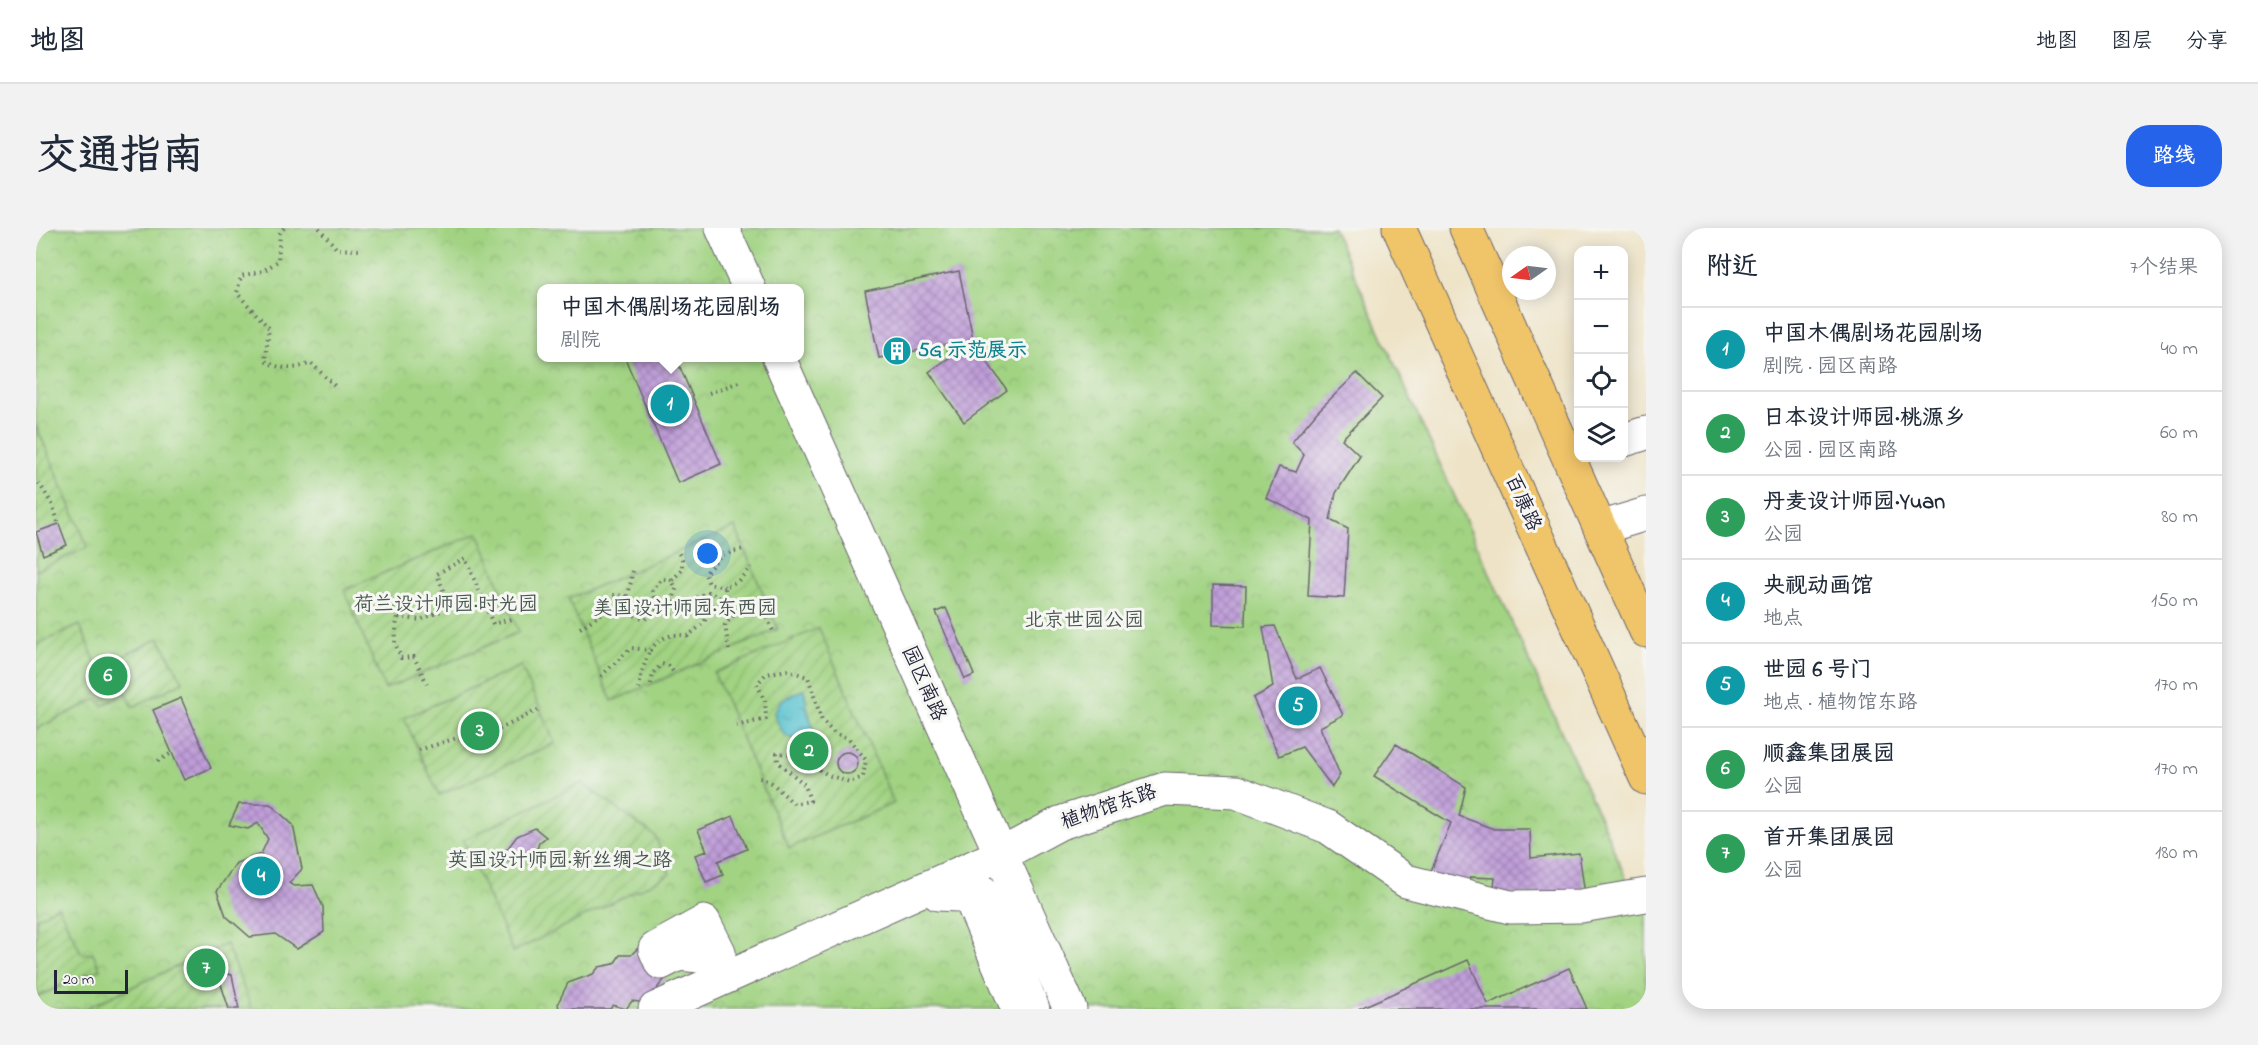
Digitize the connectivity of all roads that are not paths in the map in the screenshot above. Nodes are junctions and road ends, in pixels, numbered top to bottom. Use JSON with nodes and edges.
{"nodes":[{"id":1,"x":722,"y":228,"type":"edge"},
{"id":2,"x":1399,"y":228,"type":"edge"},
{"id":3,"x":1466,"y":228,"type":"edge"},
{"id":4,"x":746,"y":284,"type":"edge"},
{"id":5,"x":781,"y":362,"type":"edge"},
{"id":6,"x":1646,"y":433,"type":"edge"},
{"id":7,"x":1628,"y":438,"type":"edge"},
{"id":8,"x":1574,"y":456,"type":"edge"},
{"id":9,"x":1576,"y":462,"type":"edge"},
{"id":10,"x":1646,"y":514,"type":"edge"},
{"id":11,"x":1600,"y":528,"type":"junction"},
{"id":12,"x":1646,"y":631,"type":"edge"},
{"id":13,"x":1646,"y":778,"type":"edge"},
{"id":14,"x":1000,"y":855,"type":"junction"},
{"id":15,"x":1646,"y":895,"type":"edge"},
{"id":16,"x":656,"y":1009,"type":"edge"},
{"id":17,"x":1018,"y":1009,"type":"edge"},
{"id":18,"x":1033,"y":1009,"type":"edge"},
{"id":19,"x":1070,"y":1009,"type":"edge"}],
"edges":[{"from":1,"to":4,"type":"street"},
{"from":2,"to":13,"type":"main road","name":"百康路"},
{"from":3,"to":8,"type":"main road"},
{"from":5,"to":14,"type":"street","name":"园区南路"},
{"from":6,"to":7,"type":"street"},
{"from":9,"to":11,"type":"main road"},
{"from":10,"to":11,"type":"street"},
{"from":11,"to":12,"type":"main road"},
{"from":14,"to":15,"type":"street","name":"植物馆东路"},
{"from":14,"to":16,"type":"street","name":"植物馆东路"},
{"from":14,"to":19,"type":"street","name":"园区南路"},
{"from":17,"to":18,"type":"street"}]}
